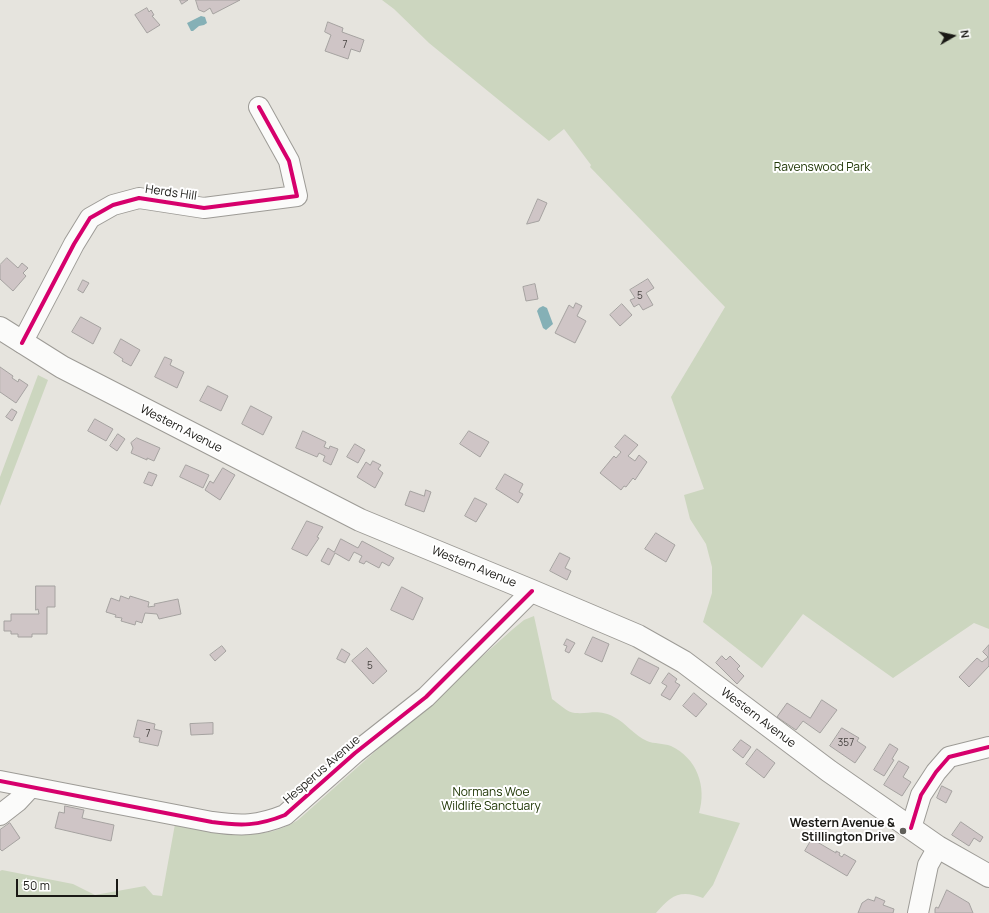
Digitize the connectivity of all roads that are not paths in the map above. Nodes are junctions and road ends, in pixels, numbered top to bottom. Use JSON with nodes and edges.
{"nodes":[{"id":1,"x":259,"y":107,"type":"dead end"},
{"id":2,"x":0,"y":328,"type":"edge"},
{"id":3,"x":22,"y":343,"type":"junction"},
{"id":4,"x":532,"y":591,"type":"junction"},
{"id":5,"x":989,"y":747,"type":"edge"},
{"id":6,"x":0,"y":781,"type":"edge"},
{"id":7,"x":31,"y":787,"type":"junction"},
{"id":8,"x":0,"y":815,"type":"edge"},
{"id":9,"x":911,"y":828,"type":"junction"},
{"id":10,"x":938,"y":847,"type":"junction"},
{"id":11,"x":989,"y":876,"type":"edge"},
{"id":12,"x":918,"y":913,"type":"edge"}],
"edges":[{"from":1,"to":3,"type":"street","name":"Herds Hill"},
{"from":2,"to":3,"type":"main road","name":"Western Avenue"},
{"from":3,"to":4,"type":"main road","name":"Western Avenue"},
{"from":4,"to":7,"type":"street","name":"Hesperus Avenue"},
{"from":4,"to":9,"type":"main road","name":"Western Avenue"},
{"from":5,"to":9,"type":"street"},
{"from":6,"to":7,"type":"street","name":"Hesperus Avenue"},
{"from":7,"to":8,"type":"street"},
{"from":9,"to":10,"type":"main road","name":"Western Avenue"},
{"from":10,"to":11,"type":"main road","name":"Western Avenue"},
{"from":10,"to":12,"type":"street"}]}
